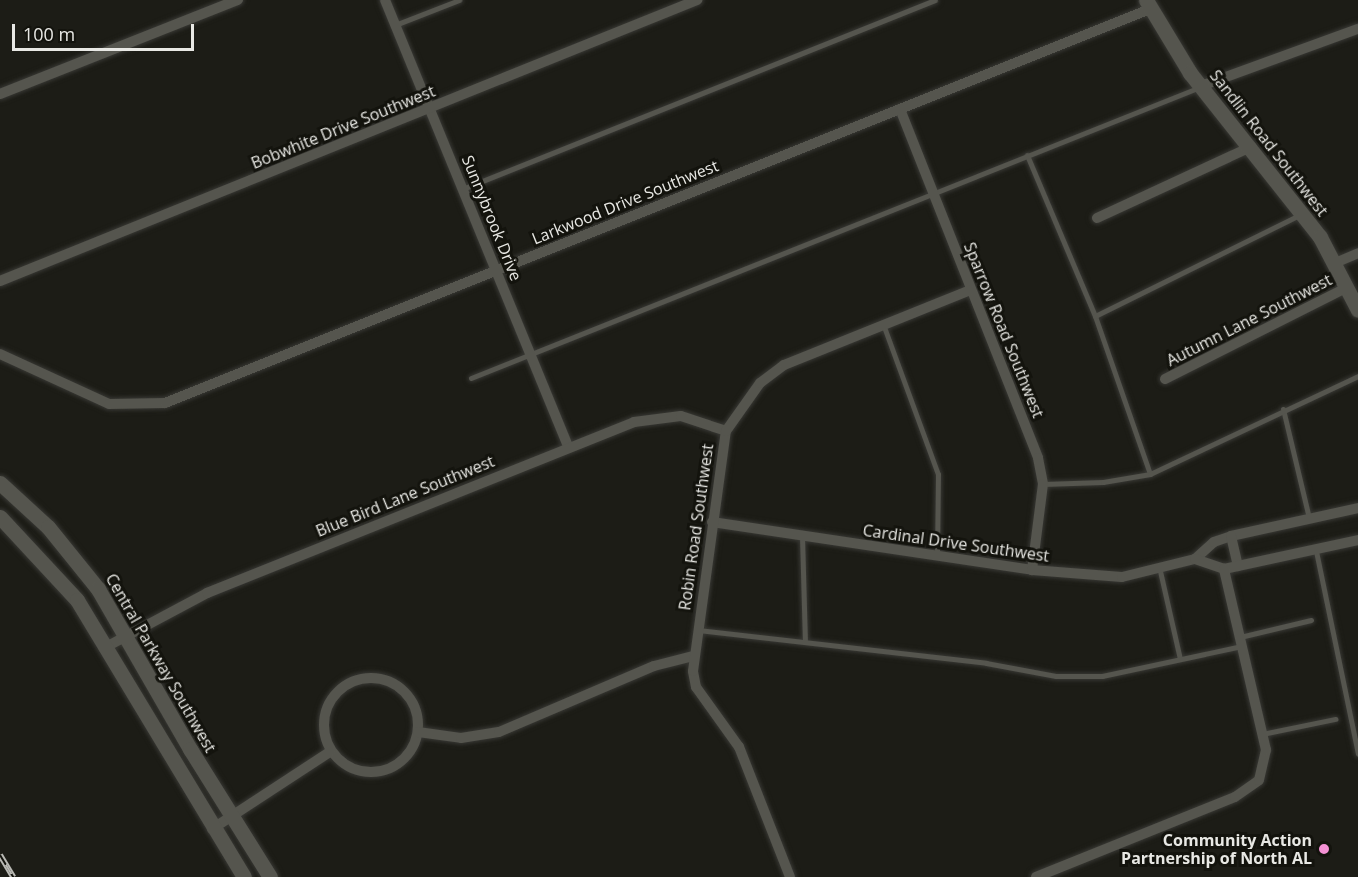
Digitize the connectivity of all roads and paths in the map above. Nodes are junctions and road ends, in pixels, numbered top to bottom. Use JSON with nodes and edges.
{"nodes":[{"id":1,"x":238,"y":0,"type":"edge"},
{"id":2,"x":385,"y":0,"type":"edge"},
{"id":3,"x":459,"y":0,"type":"edge"},
{"id":4,"x":697,"y":0,"type":"edge"},
{"id":5,"x":935,"y":0,"type":"edge"},
{"id":6,"x":1148,"y":4,"type":"edge"},
{"id":7,"x":396,"y":25,"type":"junction"},
{"id":8,"x":1358,"y":29,"type":"edge"},
{"id":9,"x":1201,"y":86,"type":"junction"},
{"id":10,"x":0,"y":94,"type":"edge"},
{"id":11,"x":431,"y":108,"type":"junction"},
{"id":12,"x":900,"y":109,"type":"junction"},
{"id":13,"x":1251,"y":147,"type":"junction"},
{"id":14,"x":1028,"y":155,"type":"junction"},
{"id":15,"x":465,"y":188,"type":"junction"},
{"id":16,"x":932,"y":193,"type":"junction"},
{"id":17,"x":1303,"y":213,"type":"junction"},
{"id":18,"x":1097,"y":218,"type":"dead end"},
{"id":19,"x":1358,"y":253,"type":"edge"},
{"id":20,"x":1335,"y":263,"type":"junction"},
{"id":21,"x":496,"y":269,"type":"junction"},
{"id":22,"x":0,"y":282,"type":"edge"},
{"id":23,"x":1348,"y":287,"type":"junction"},
{"id":24,"x":971,"y":290,"type":"junction"},
{"id":25,"x":1358,"y":310,"type":"edge"},
{"id":26,"x":1095,"y":316,"type":"junction"},
{"id":27,"x":883,"y":324,"type":"junction"},
{"id":28,"x":0,"y":354,"type":"edge"},
{"id":29,"x":531,"y":354,"type":"junction"},
{"id":30,"x":1358,"y":376,"type":"edge"},
{"id":31,"x":471,"y":378,"type":"dead end"},
{"id":32,"x":1165,"y":379,"type":"dead end"},
{"id":33,"x":1282,"y":409,"type":"junction"},
{"id":34,"x":726,"y":431,"type":"junction"},
{"id":35,"x":569,"y":448,"type":"junction"},
{"id":36,"x":1149,"y":474,"type":"junction"},
{"id":37,"x":0,"y":483,"type":"edge"},
{"id":38,"x":1043,"y":484,"type":"junction"},
{"id":39,"x":1358,"y":508,"type":"edge"},
{"id":40,"x":0,"y":517,"type":"edge"},
{"id":41,"x":1310,"y":520,"type":"junction"},
{"id":42,"x":712,"y":522,"type":"junction"},
{"id":43,"x":802,"y":536,"type":"junction"},
{"id":44,"x":1231,"y":536,"type":"junction"},
{"id":45,"x":1358,"y":540,"type":"edge"},
{"id":46,"x":1316,"y":551,"type":"junction"},
{"id":47,"x":937,"y":555,"type":"junction"},
{"id":48,"x":1195,"y":559,"type":"junction"},
{"id":49,"x":1238,"y":566,"type":"junction"},
{"id":50,"x":1224,"y":569,"type":"junction"},
{"id":51,"x":1032,"y":570,"type":"junction"},
{"id":52,"x":1160,"y":571,"type":"junction"},
{"id":53,"x":1311,"y":620,"type":"dead end"},
{"id":54,"x":697,"y":629,"type":"junction"},
{"id":55,"x":126,"y":635,"type":"junction"},
{"id":56,"x":805,"y":641,"type":"junction"},
{"id":57,"x":1241,"y":641,"type":"junction"},
{"id":58,"x":104,"y":648,"type":"junction"},
{"id":59,"x":693,"y":656,"type":"junction"},
{"id":60,"x":1180,"y":658,"type":"junction"},
{"id":61,"x":1335,"y":719,"type":"dead end"},
{"id":62,"x":418,"y":732,"type":"junction"},
{"id":63,"x":1262,"y":734,"type":"junction"},
{"id":64,"x":331,"y":751,"type":"junction"},
{"id":65,"x":1358,"y":754,"type":"edge"},
{"id":66,"x":232,"y":816,"type":"junction"},
{"id":67,"x":212,"y":829,"type":"junction"},
{"id":68,"x":244,"y":877,"type":"edge"},
{"id":69,"x":270,"y":877,"type":"edge"},
{"id":70,"x":790,"y":877,"type":"edge"},
{"id":71,"x":1036,"y":877,"type":"edge"}],
"edges":[{"from":1,"to":10,"type":"street"},
{"from":2,"to":7,"type":"street","name":"Sunnybrook Drive"},
{"from":3,"to":7,"type":"lane"},
{"from":4,"to":11,"type":"street","name":"Bobwhite Drive Southwest"},
{"from":5,"to":15,"type":"lane"},
{"from":6,"to":9,"type":"street","name":"Sandlin Road Southwest"},
{"from":6,"to":12,"type":"street","name":"Larkwood Drive Southwest"},
{"from":7,"to":11,"type":"street","name":"Sunnybrook Drive"},
{"from":8,"to":9,"type":"street"},
{"from":9,"to":13,"type":"street","name":"Sandlin Road Southwest"},
{"from":9,"to":14,"type":"lane"},
{"from":11,"to":15,"type":"street","name":"Sunnybrook Drive"},
{"from":11,"to":22,"type":"street","name":"Bobwhite Drive Southwest"},
{"from":12,"to":16,"type":"street","name":"Sparrow Road Southwest"},
{"from":12,"to":21,"type":"street","name":"Larkwood Drive Southwest"},
{"from":13,"to":17,"type":"street","name":"Sandlin Road Southwest"},
{"from":13,"to":18,"type":"street"},
{"from":14,"to":16,"type":"lane"},
{"from":14,"to":26,"type":"lane"},
{"from":15,"to":21,"type":"street","name":"Sunnybrook Drive"},
{"from":16,"to":24,"type":"street","name":"Sparrow Road Southwest"},
{"from":16,"to":29,"type":"lane"},
{"from":17,"to":20,"type":"street","name":"Sandlin Road Southwest"},
{"from":17,"to":26,"type":"lane"},
{"from":19,"to":20,"type":"street"},
{"from":20,"to":23,"type":"street","name":"Sandlin Road Southwest"},
{"from":21,"to":28,"type":"street","name":"Larkwood Drive Southwest"},
{"from":21,"to":29,"type":"street","name":"Sunnybrook Drive"},
{"from":23,"to":25,"type":"street","name":"Sandlin Road Southwest"},
{"from":23,"to":32,"type":"street","name":"Autumn Lane Southwest"},
{"from":24,"to":27,"type":"street","name":"Robin Road Southwest"},
{"from":24,"to":38,"type":"street","name":"Sparrow Road Southwest"},
{"from":26,"to":36,"type":"lane"},
{"from":27,"to":34,"type":"street","name":"Robin Road Southwest"},
{"from":27,"to":47,"type":"lane"},
{"from":29,"to":31,"type":"lane"},
{"from":29,"to":35,"type":"street","name":"Sunnybrook Drive"},
{"from":30,"to":33,"type":"lane"},
{"from":33,"to":36,"type":"lane"},
{"from":33,"to":41,"type":"lane"},
{"from":34,"to":35,"type":"street","name":"Blue Bird Lane Southwest"},
{"from":34,"to":42,"type":"street","name":"Robin Road Southwest"},
{"from":35,"to":55,"type":"street","name":"Blue Bird Lane Southwest"},
{"from":36,"to":38,"type":"lane"},
{"from":37,"to":55,"type":"street","name":"Central Parkway Southwest"},
{"from":38,"to":51,"type":"street","name":"Sparrow Road Southwest"},
{"from":39,"to":41,"type":"street","name":"Cardinal Drive Southwest"},
{"from":40,"to":58,"type":"street"},
{"from":41,"to":44,"type":"street","name":"Cardinal Drive Southwest"},
{"from":42,"to":43,"type":"street","name":"Cardinal Drive Southwest"},
{"from":42,"to":54,"type":"street","name":"Robin Road Southwest"},
{"from":43,"to":47,"type":"street","name":"Cardinal Drive Southwest"},
{"from":43,"to":56,"type":"lane"},
{"from":44,"to":48,"type":"street","name":"Cardinal Drive Southwest"},
{"from":44,"to":49,"type":"street"},
{"from":45,"to":46,"type":"street"},
{"from":46,"to":49,"type":"street"},
{"from":46,"to":65,"type":"lane"},
{"from":47,"to":51,"type":"street","name":"Cardinal Drive Southwest"},
{"from":48,"to":50,"type":"street"},
{"from":48,"to":52,"type":"street","name":"Cardinal Drive Southwest"},
{"from":49,"to":50,"type":"street"},
{"from":50,"to":57,"type":"street"},
{"from":51,"to":52,"type":"street","name":"Cardinal Drive Southwest"},
{"from":52,"to":60,"type":"lane"},
{"from":53,"to":57,"type":"lane"},
{"from":54,"to":56,"type":"lane"},
{"from":54,"to":59,"type":"street","name":"Robin Road Southwest"},
{"from":55,"to":58,"type":"street","name":"Blue Bird Lane Southwest"},
{"from":55,"to":66,"type":"street","name":"Central Parkway Southwest"},
{"from":56,"to":60,"type":"lane"},
{"from":57,"to":60,"type":"lane"},
{"from":57,"to":63,"type":"street"},
{"from":58,"to":67,"type":"street"},
{"from":59,"to":62,"type":"street"},
{"from":59,"to":70,"type":"street","name":"Robin Road Southwest"},
{"from":61,"to":63,"type":"lane"},
{"from":62,"to":64,"type":"street"},
{"from":62,"to":64,"type":"street"},
{"from":63,"to":71,"type":"street"},
{"from":64,"to":66,"type":"street"},
{"from":66,"to":67,"type":"street"},
{"from":66,"to":69,"type":"street","name":"Central Parkway Southwest"},
{"from":67,"to":68,"type":"street"}]}
